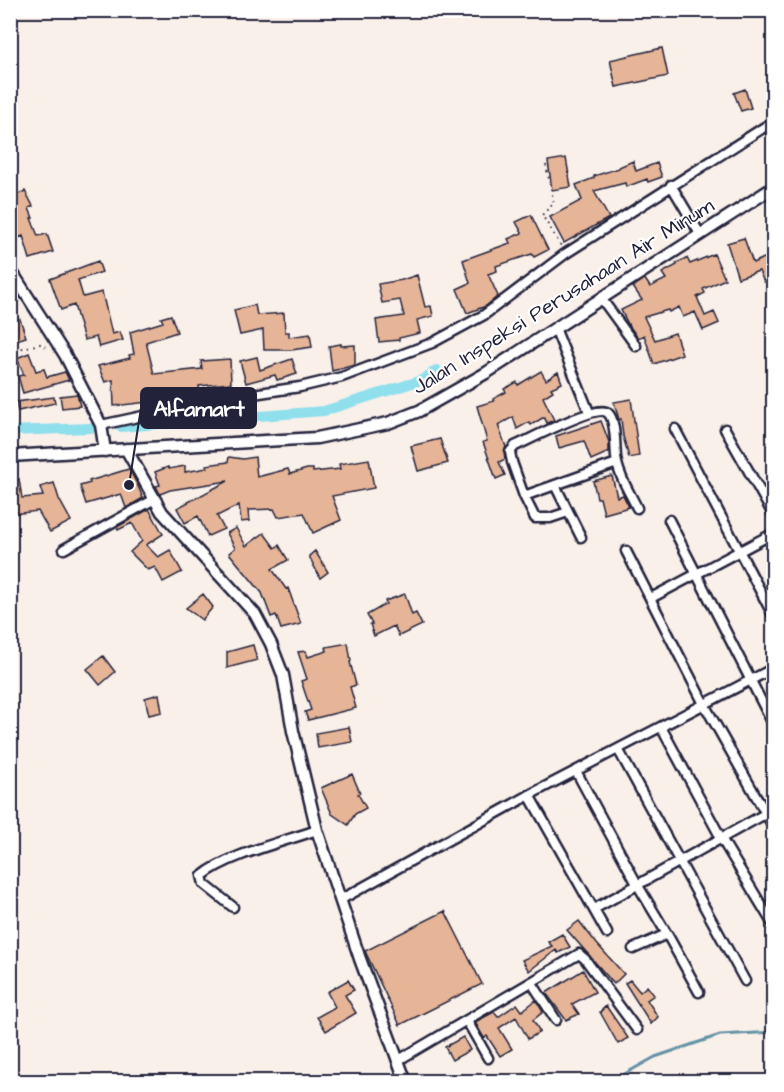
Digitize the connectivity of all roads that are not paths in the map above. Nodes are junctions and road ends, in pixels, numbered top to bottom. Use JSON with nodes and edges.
{"nodes":[{"id":1,"x":774,"y":122,"type":"edge"},
{"id":2,"x":671,"y":185,"type":"junction"},
{"id":3,"x":774,"y":187,"type":"edge"},
{"id":4,"x":700,"y":234,"type":"junction"},
{"id":5,"x":10,"y":269,"type":"edge"},
{"id":6,"x":601,"y":298,"type":"junction"},
{"id":7,"x":555,"y":328,"type":"junction"},
{"id":8,"x":636,"y":346,"type":"dead end"},
{"id":9,"x":589,"y":412,"type":"junction"},
{"id":10,"x":100,"y":425,"type":"junction"},
{"id":11,"x":675,"y":429,"type":"dead end"},
{"id":12,"x":725,"y":429,"type":"dead end"},
{"id":13,"x":126,"y":449,"type":"junction"},
{"id":14,"x":105,"y":451,"type":"junction"},
{"id":15,"x":10,"y":456,"type":"edge"},
{"id":16,"x":617,"y":463,"type":"junction"},
{"id":17,"x":555,"y":485,"type":"junction"},
{"id":18,"x":524,"y":496,"type":"junction"},
{"id":19,"x":153,"y":500,"type":"junction"},
{"id":20,"x":637,"y":508,"type":"dead end"},
{"id":21,"x":568,"y":512,"type":"junction"},
{"id":22,"x":774,"y":516,"type":"edge"},
{"id":23,"x":669,"y":520,"type":"dead end"},
{"id":24,"x":774,"y":533,"type":"edge"},
{"id":25,"x":581,"y":537,"type":"dead end"},
{"id":26,"x":64,"y":549,"type":"dead end"},
{"id":27,"x":739,"y":550,"type":"junction"},
{"id":28,"x":626,"y":551,"type":"dead end"},
{"id":29,"x":695,"y":574,"type":"junction"},
{"id":30,"x":651,"y":598,"type":"junction"},
{"id":31,"x":774,"y":616,"type":"edge"},
{"id":32,"x":774,"y":668,"type":"edge"},
{"id":33,"x":748,"y":680,"type":"junction"},
{"id":34,"x":704,"y":704,"type":"junction"},
{"id":35,"x":774,"y":726,"type":"edge"},
{"id":36,"x":661,"y":727,"type":"junction"},
{"id":37,"x":618,"y":749,"type":"junction"},
{"id":38,"x":576,"y":771,"type":"junction"},
{"id":39,"x":529,"y":795,"type":"junction"},
{"id":40,"x":770,"y":811,"type":"edge"},
{"id":41,"x":774,"y":828,"type":"edge"},
{"id":42,"x":317,"y":830,"type":"junction"},
{"id":43,"x":721,"y":838,"type":"junction"},
{"id":44,"x":678,"y":861,"type":"junction"},
{"id":45,"x":637,"y":884,"type":"junction"},
{"id":46,"x":340,"y":900,"type":"junction"},
{"id":47,"x":233,"y":907,"type":"dead end"},
{"id":48,"x":594,"y":909,"type":"junction"},
{"id":49,"x":774,"y":926,"type":"edge"},
{"id":50,"x":607,"y":933,"type":"dead end"},
{"id":51,"x":667,"y":934,"type":"junction"},
{"id":52,"x":633,"y":949,"type":"dead end"},
{"id":53,"x":745,"y":981,"type":"dead end"},
{"id":54,"x":532,"y":984,"type":"junction"},
{"id":55,"x":699,"y":992,"type":"dead end"},
{"id":56,"x":556,"y":1020,"type":"dead end"},
{"id":57,"x":467,"y":1021,"type":"junction"},
{"id":58,"x":637,"y":1030,"type":"dead end"},
{"id":59,"x":488,"y":1058,"type":"dead end"},
{"id":60,"x":397,"y":1061,"type":"junction"},
{"id":61,"x":406,"y":1082,"type":"edge"}],
"edges":[{"from":1,"to":2,"type":"street"},
{"from":2,"to":4,"type":"street"},
{"from":2,"to":10,"type":"street"},
{"from":3,"to":4,"type":"street","name":"Jalan Inspeksi Perusahaan Air Minum"},
{"from":4,"to":6,"type":"street","name":"Jalan Inspeksi Perusahaan Air Minum"},
{"from":5,"to":10,"type":"street"},
{"from":6,"to":7,"type":"street","name":"Jalan Inspeksi Perusahaan Air Minum"},
{"from":6,"to":8,"type":"street"},
{"from":7,"to":9,"type":"street"},
{"from":7,"to":13,"type":"street","name":"Jalan Inspeksi Perusahaan Air Minum"},
{"from":9,"to":16,"type":"street"},
{"from":9,"to":18,"type":"street"},
{"from":10,"to":14,"type":"street"},
{"from":11,"to":27,"type":"street"},
{"from":12,"to":22,"type":"street"},
{"from":13,"to":14,"type":"street","name":"Jalan Inspeksi Perusahaan Air Minum"},
{"from":13,"to":19,"type":"street"},
{"from":14,"to":15,"type":"street","name":"Jalan Inspeksi Perusahaan Air Minum"},
{"from":16,"to":17,"type":"street"},
{"from":16,"to":20,"type":"street"},
{"from":17,"to":18,"type":"street"},
{"from":17,"to":21,"type":"street"},
{"from":18,"to":21,"type":"street"},
{"from":19,"to":26,"type":"street"},
{"from":19,"to":42,"type":"street"},
{"from":21,"to":25,"type":"street"},
{"from":23,"to":29,"type":"street"},
{"from":24,"to":27,"type":"street"},
{"from":27,"to":29,"type":"street"},
{"from":27,"to":31,"type":"street"},
{"from":28,"to":30,"type":"street"},
{"from":29,"to":30,"type":"street"},
{"from":29,"to":33,"type":"street"},
{"from":30,"to":34,"type":"street"},
{"from":32,"to":33,"type":"street"},
{"from":33,"to":34,"type":"street"},
{"from":33,"to":35,"type":"street"},
{"from":34,"to":36,"type":"street"},
{"from":34,"to":40,"type":"street"},
{"from":36,"to":37,"type":"street"},
{"from":36,"to":43,"type":"street"},
{"from":37,"to":38,"type":"street"},
{"from":37,"to":44,"type":"street"},
{"from":38,"to":39,"type":"street"},
{"from":38,"to":45,"type":"street"},
{"from":39,"to":46,"type":"street"},
{"from":39,"to":48,"type":"street"},
{"from":40,"to":41,"type":"street"},
{"from":40,"to":43,"type":"street"},
{"from":42,"to":46,"type":"street"},
{"from":42,"to":47,"type":"street"},
{"from":43,"to":44,"type":"street"},
{"from":43,"to":49,"type":"street"},
{"from":44,"to":45,"type":"street"},
{"from":44,"to":53,"type":"street"},
{"from":45,"to":48,"type":"street"},
{"from":45,"to":51,"type":"street"},
{"from":46,"to":60,"type":"street"},
{"from":48,"to":50,"type":"street"},
{"from":51,"to":52,"type":"street"},
{"from":51,"to":55,"type":"street"},
{"from":54,"to":56,"type":"street"},
{"from":54,"to":57,"type":"street"},
{"from":54,"to":58,"type":"street"},
{"from":57,"to":59,"type":"street"},
{"from":57,"to":60,"type":"street"},
{"from":60,"to":61,"type":"street"}]}
